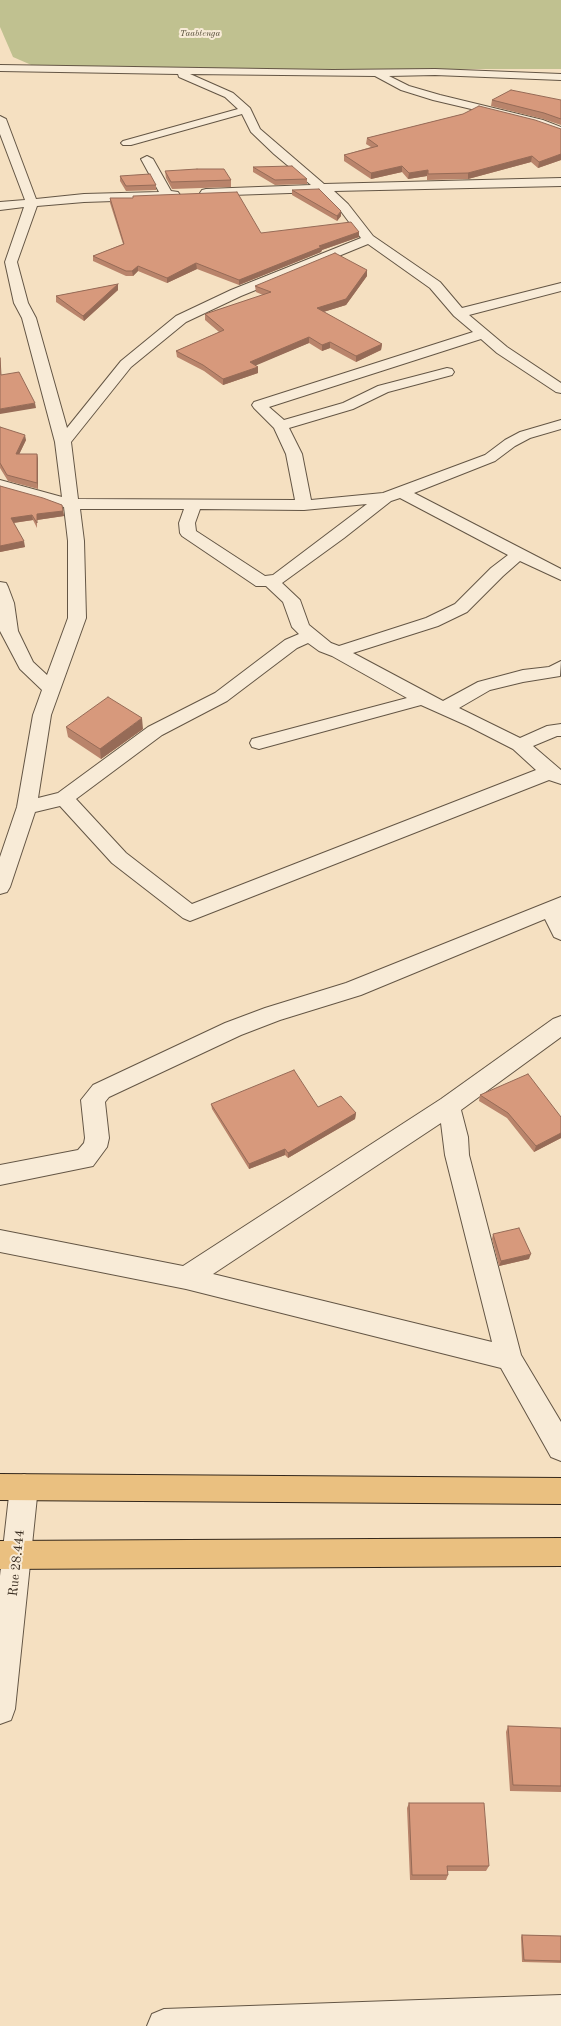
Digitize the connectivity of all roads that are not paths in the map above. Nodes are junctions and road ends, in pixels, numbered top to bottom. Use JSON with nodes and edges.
{"nodes":[{"id":1,"x":0,"y":68,"type":"edge"},
{"id":2,"x":174,"y":71,"type":"junction"},
{"id":3,"x":375,"y":73,"type":"junction"},
{"id":4,"x":561,"y":77,"type":"edge"},
{"id":5,"x":246,"y":110,"type":"junction"},
{"id":6,"x":0,"y":119,"type":"edge"},
{"id":7,"x":561,"y":131,"type":"edge"},
{"id":8,"x":127,"y":143,"type":"dead end"},
{"id":9,"x":147,"y":159,"type":"dead end"},
{"id":10,"x":559,"y":180,"type":"edge"},
{"id":11,"x":321,"y":188,"type":"junction"},
{"id":12,"x":198,"y":194,"type":"edge"},
{"id":13,"x":167,"y":195,"type":"junction"},
{"id":14,"x":182,"y":195,"type":"edge"},
{"id":15,"x":32,"y":203,"type":"junction"},
{"id":16,"x":0,"y":206,"type":"edge"},
{"id":17,"x":369,"y":239,"type":"junction"},
{"id":18,"x":561,"y":287,"type":"edge"},
{"id":19,"x":459,"y":313,"type":"junction"},
{"id":20,"x":482,"y":334,"type":"junction"},
{"id":21,"x":561,"y":371,"type":"edge"},
{"id":22,"x":447,"y":372,"type":"dead end"},
{"id":23,"x":541,"y":375,"type":"junction"},
{"id":24,"x":561,"y":390,"type":"edge"},
{"id":25,"x":561,"y":424,"type":"edge"},
{"id":26,"x":281,"y":426,"type":"junction"},
{"id":27,"x":62,"y":442,"type":"junction"},
{"id":28,"x":0,"y":485,"type":"edge"},
{"id":29,"x":402,"y":493,"type":"junction"},
{"id":30,"x":384,"y":498,"type":"junction"},
{"id":31,"x":70,"y":504,"type":"junction"},
{"id":32,"x":193,"y":505,"type":"junction"},
{"id":33,"x":304,"y":505,"type":"junction"},
{"id":34,"x":519,"y":554,"type":"junction"},
{"id":35,"x":561,"y":575,"type":"edge"},
{"id":36,"x":271,"y":582,"type":"junction"},
{"id":37,"x":0,"y":587,"type":"edge"},
{"id":38,"x":4,"y":632,"type":"edge"},
{"id":39,"x":310,"y":636,"type":"junction"},
{"id":40,"x":338,"y":652,"type":"junction"},
{"id":41,"x":561,"y":667,"type":"edge"},
{"id":42,"x":52,"y":689,"type":"junction"},
{"id":43,"x":423,"y":699,"type":"junction"},
{"id":44,"x":442,"y":709,"type":"junction"},
{"id":45,"x":561,"y":730,"type":"edge"},
{"id":46,"x":259,"y":743,"type":"dead end"},
{"id":47,"x":520,"y":745,"type":"junction"},
{"id":48,"x":556,"y":775,"type":"edge"},
{"id":49,"x":64,"y":798,"type":"junction"},
{"id":50,"x":27,"y":807,"type":"junction"},
{"id":51,"x":9,"y":832,"type":"edge"},
{"id":52,"x":0,"y":887,"type":"edge"},
{"id":53,"x":556,"y":906,"type":"edge"},
{"id":54,"x":561,"y":932,"type":"edge"},
{"id":55,"x":561,"y":1024,"type":"edge"},
{"id":56,"x":449,"y":1106,"type":"junction"},
{"id":57,"x":0,"y":1175,"type":"edge"},
{"id":58,"x":0,"y":1241,"type":"edge"},
{"id":59,"x":186,"y":1278,"type":"junction"},
{"id":60,"x":509,"y":1358,"type":"junction"},
{"id":61,"x":561,"y":1448,"type":"edge"},
{"id":62,"x":12,"y":1487,"type":"edge"},
{"id":63,"x":561,"y":1491,"type":"edge"},
{"id":64,"x":561,"y":1552,"type":"edge"},
{"id":65,"x":9,"y":1555,"type":"edge"},
{"id":66,"x":0,"y":1709,"type":"edge"},
{"id":67,"x":561,"y":2012,"type":"edge"},
{"id":68,"x":317,"y":2024,"type":"edge"},
{"id":69,"x":164,"y":2026,"type":"edge"}],
"edges":[{"from":1,"to":2,"type":"street"},
{"from":2,"to":3,"type":"street"},
{"from":2,"to":5,"type":"street"},
{"from":3,"to":4,"type":"street"},
{"from":3,"to":7,"type":"street"},
{"from":5,"to":8,"type":"street"},
{"from":5,"to":11,"type":"street"},
{"from":6,"to":15,"type":"street"},
{"from":9,"to":13,"type":"street"},
{"from":10,"to":11,"type":"street"},
{"from":11,"to":12,"type":"street"},
{"from":11,"to":17,"type":"street"},
{"from":13,"to":14,"type":"street"},
{"from":13,"to":15,"type":"street"},
{"from":15,"to":16,"type":"street"},
{"from":15,"to":27,"type":"street"},
{"from":17,"to":19,"type":"street"},
{"from":17,"to":27,"type":"street"},
{"from":18,"to":19,"type":"street"},
{"from":19,"to":20,"type":"street"},
{"from":20,"to":23,"type":"street"},
{"from":20,"to":26,"type":"street"},
{"from":21,"to":23,"type":"street"},
{"from":22,"to":26,"type":"street"},
{"from":23,"to":24,"type":"street"},
{"from":25,"to":29,"type":"street"},
{"from":26,"to":33,"type":"street"},
{"from":27,"to":31,"type":"street"},
{"from":28,"to":31,"type":"street"},
{"from":29,"to":30,"type":"street"},
{"from":29,"to":34,"type":"street"},
{"from":30,"to":33,"type":"street"},
{"from":30,"to":36,"type":"street"},
{"from":31,"to":32,"type":"street"},
{"from":31,"to":42,"type":"street"},
{"from":32,"to":33,"type":"street"},
{"from":32,"to":36,"type":"street"},
{"from":34,"to":35,"type":"street"},
{"from":34,"to":40,"type":"street"},
{"from":36,"to":39,"type":"street"},
{"from":37,"to":38,"type":"street"},
{"from":38,"to":42,"type":"street"},
{"from":39,"to":40,"type":"street"},
{"from":39,"to":49,"type":"street"},
{"from":40,"to":43,"type":"street"},
{"from":41,"to":44,"type":"street"},
{"from":42,"to":50,"type":"street"},
{"from":43,"to":44,"type":"street"},
{"from":43,"to":46,"type":"street"},
{"from":44,"to":47,"type":"street"},
{"from":45,"to":47,"type":"street"},
{"from":47,"to":48,"type":"street"},
{"from":48,"to":49,"type":"street"},
{"from":49,"to":50,"type":"street"},
{"from":50,"to":51,"type":"street"},
{"from":51,"to":52,"type":"street"},
{"from":53,"to":54,"type":"street"},
{"from":53,"to":57,"type":"street"},
{"from":55,"to":56,"type":"street"},
{"from":56,"to":59,"type":"street"},
{"from":56,"to":60,"type":"street"},
{"from":58,"to":59,"type":"street"},
{"from":59,"to":60,"type":"street"},
{"from":60,"to":61,"type":"street"},
{"from":62,"to":63,"type":"main road"},
{"from":62,"to":65,"type":"street","name":"Rue 28.444"},
{"from":64,"to":65,"type":"main road"},
{"from":65,"to":66,"type":"street","name":"Rue 28.444"},
{"from":67,"to":68,"type":"street"},
{"from":68,"to":69,"type":"street"}]}
